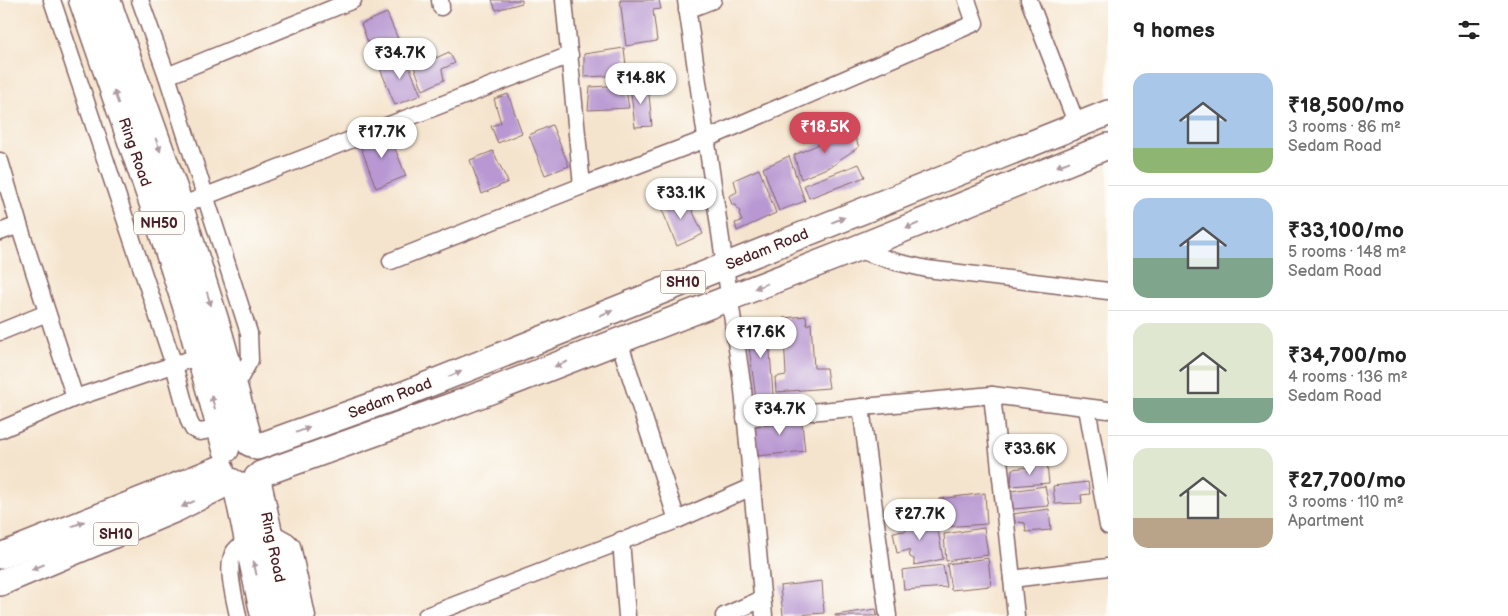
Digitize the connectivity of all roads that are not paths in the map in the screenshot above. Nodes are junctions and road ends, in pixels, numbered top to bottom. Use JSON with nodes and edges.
{"nodes":[{"id":1,"x":52,"y":0,"type":"edge"},
{"id":2,"x":82,"y":0,"type":"edge"},
{"id":3,"x":107,"y":0,"type":"edge"},
{"id":4,"x":140,"y":0,"type":"edge"},
{"id":5,"x":353,"y":0,"type":"edge"},
{"id":6,"x":564,"y":0,"type":"edge"},
{"id":7,"x":714,"y":0,"type":"edge"},
{"id":8,"x":967,"y":0,"type":"edge"},
{"id":9,"x":1029,"y":0,"type":"edge"},
{"id":10,"x":687,"y":5,"type":"edge"},
{"id":11,"x":570,"y":55,"type":"junction"},
{"id":12,"x":167,"y":76,"type":"junction"},
{"id":13,"x":1108,"y":113,"type":"edge"},
{"id":14,"x":1077,"y":125,"type":"junction"},
{"id":15,"x":706,"y":139,"type":"junction"},
{"id":16,"x":1108,"y":146,"type":"edge"},
{"id":17,"x":0,"y":161,"type":"edge"},
{"id":18,"x":582,"y":186,"type":"junction"},
{"id":19,"x":206,"y":196,"type":"junction"},
{"id":20,"x":180,"y":206,"type":"junction"},
{"id":21,"x":19,"y":225,"type":"junction"},
{"id":22,"x":0,"y":232,"type":"edge"},
{"id":23,"x":855,"y":249,"type":"junction"},
{"id":24,"x":391,"y":261,"type":"dead end"},
{"id":25,"x":724,"y":266,"type":"junction"},
{"id":26,"x":1105,"y":289,"type":"edge"},
{"id":27,"x":729,"y":298,"type":"junction"},
{"id":28,"x":47,"y":313,"type":"junction"},
{"id":29,"x":0,"y":332,"type":"edge"},
{"id":30,"x":619,"y":341,"type":"junction"},
{"id":31,"x":200,"y":356,"type":"junction"},
{"id":32,"x":174,"y":365,"type":"junction"},
{"id":33,"x":234,"y":388,"type":"junction"},
{"id":34,"x":992,"y":395,"type":"junction"},
{"id":35,"x":75,"y":398,"type":"junction"},
{"id":36,"x":861,"y":407,"type":"junction"},
{"id":37,"x":1087,"y":408,"type":"junction"},
{"id":38,"x":1108,"y":410,"type":"edge"},
{"id":39,"x":745,"y":418,"type":"junction"},
{"id":40,"x":0,"y":430,"type":"edge"},
{"id":41,"x":240,"y":461,"type":"junction"},
{"id":42,"x":752,"y":487,"type":"junction"},
{"id":43,"x":677,"y":520,"type":"junction"},
{"id":44,"x":1108,"y":526,"type":"edge"},
{"id":45,"x":259,"y":535,"type":"junction"},
{"id":46,"x":621,"y":540,"type":"junction"},
{"id":47,"x":0,"y":556,"type":"edge"},
{"id":48,"x":1108,"y":567,"type":"edge"},
{"id":49,"x":1012,"y":579,"type":"junction"},
{"id":50,"x":0,"y":583,"type":"edge"},
{"id":51,"x":762,"y":600,"type":"junction"},
{"id":52,"x":238,"y":616,"type":"edge"},
{"id":53,"x":264,"y":616,"type":"edge"},
{"id":54,"x":287,"y":616,"type":"edge"},
{"id":55,"x":307,"y":616,"type":"edge"},
{"id":56,"x":426,"y":616,"type":"edge"},
{"id":57,"x":628,"y":616,"type":"edge"},
{"id":58,"x":724,"y":616,"type":"edge"},
{"id":59,"x":764,"y":616,"type":"edge"},
{"id":60,"x":888,"y":616,"type":"edge"},
{"id":61,"x":1016,"y":616,"type":"edge"}],
"edges":[{"from":1,"to":32,"type":"street"},
{"from":31,"to":2,"type":"highway","name":"Ring Road","number":"NH50","one_way":true},
{"from":3,"to":20,"type":"highway","name":"Ring Road","number":"NH50","one_way":true},
{"from":4,"to":12,"type":"street"},
{"from":5,"to":12,"type":"street"},
{"from":6,"to":11,"type":"street"},
{"from":7,"to":10,"type":"street"},
{"from":8,"to":15,"type":"street"},
{"from":9,"to":14,"type":"street"},
{"from":10,"to":15,"type":"street"},
{"from":11,"to":18,"type":"street"},
{"from":11,"to":19,"type":"street"},
{"from":12,"to":19,"type":"street"},
{"from":13,"to":14,"type":"main road","name":"Sedam Road","number":"SH10"},
{"from":25,"to":14,"type":"main road","name":"Sedam Road","number":"SH10","one_way":true},
{"from":15,"to":18,"type":"street"},
{"from":15,"to":25,"type":"street"},
{"from":16,"to":23,"type":"main road","name":"Sedam Road","number":"SH10","one_way":true},
{"from":17,"to":21,"type":"street"},
{"from":18,"to":24,"type":"street"},
{"from":19,"to":20,"type":"street"},
{"from":19,"to":33,"type":"street"},
{"from":20,"to":33,"type":"highway","name":"Ring Road","number":"NH50","one_way":true},
{"from":21,"to":22,"type":"street"},
{"from":21,"to":28,"type":"street"},
{"from":23,"to":26,"type":"street"},
{"from":23,"to":27,"type":"main road","name":"Sedam Road","number":"SH10","one_way":true},
{"from":25,"to":27,"type":"street"},
{"from":41,"to":25,"type":"main road","name":"Sedam Road","number":"SH10","one_way":true},
{"from":27,"to":30,"type":"main road","name":"Sedam Road","number":"SH10"},
{"from":27,"to":39,"type":"street"},
{"from":28,"to":29,"type":"street"},
{"from":28,"to":35,"type":"street"},
{"from":30,"to":41,"type":"main road","name":"Sedam Road","number":"SH10","one_way":true},
{"from":30,"to":43,"type":"street"},
{"from":31,"to":32,"type":"street"},
{"from":41,"to":31,"type":"highway","name":"Ring Road","number":"NH50","one_way":true},
{"from":32,"to":35,"type":"street"},
{"from":32,"to":41,"type":"street"},
{"from":33,"to":41,"type":"highway","name":"Ring Road","number":"NH50"},
{"from":34,"to":36,"type":"street"},
{"from":34,"to":37,"type":"street"},
{"from":34,"to":49,"type":"street"},
{"from":35,"to":40,"type":"street"},
{"from":36,"to":39,"type":"street"},
{"from":36,"to":60,"type":"street"},
{"from":37,"to":38,"type":"street"},
{"from":37,"to":44,"type":"street"},
{"from":39,"to":42,"type":"street"},
{"from":41,"to":45,"type":"highway","name":"Ring Road","number":"NH50"},
{"from":47,"to":41,"type":"main road","name":"Sedam Road","number":"SH10","one_way":true},
{"from":41,"to":50,"type":"main road","name":"Sedam Road","number":"SH10","one_way":true},
{"from":42,"to":43,"type":"street"},
{"from":42,"to":51,"type":"street"},
{"from":43,"to":46,"type":"street"},
{"from":45,"to":52,"type":"street"},
{"from":53,"to":45,"type":"highway","name":"Ring Road","number":"NH50","one_way":true},
{"from":45,"to":54,"type":"highway","name":"Ring Road","number":"NH50"},
{"from":45,"to":55,"type":"street"},
{"from":46,"to":56,"type":"street"},
{"from":46,"to":57,"type":"street"},
{"from":48,"to":49,"type":"street"},
{"from":49,"to":61,"type":"street"},
{"from":51,"to":58,"type":"street"},
{"from":51,"to":59,"type":"street"}]}
